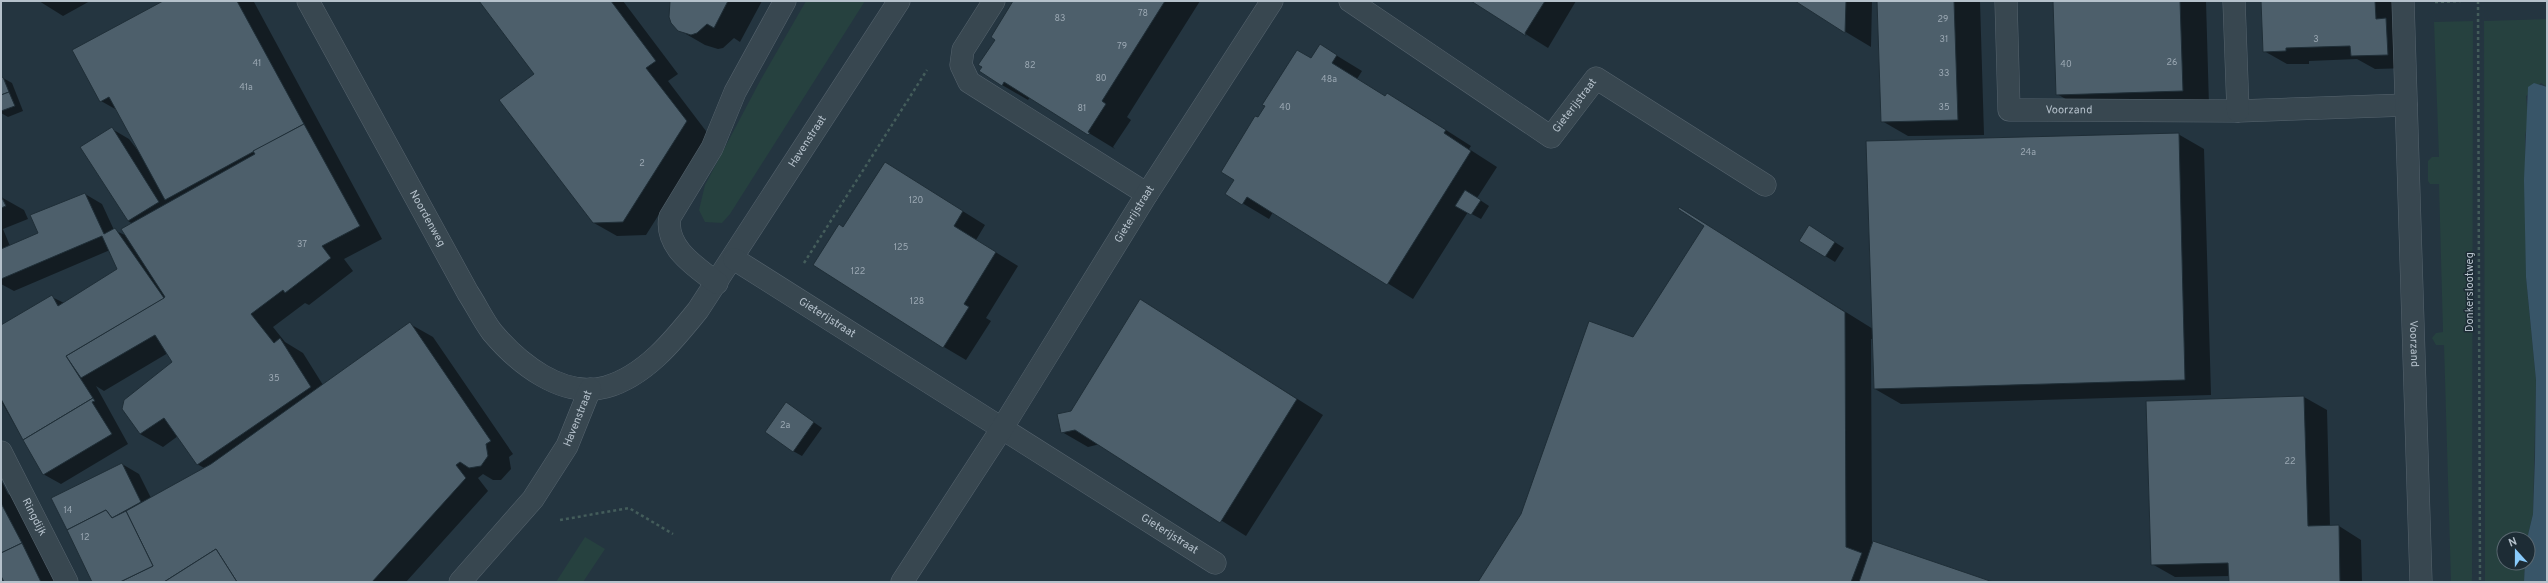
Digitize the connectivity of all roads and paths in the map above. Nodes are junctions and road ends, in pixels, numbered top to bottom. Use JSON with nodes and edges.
{"nodes":[{"id":1,"x":308,"y":1,"type":"edge"},
{"id":2,"x":785,"y":1,"type":"edge"},
{"id":3,"x":898,"y":1,"type":"edge"},
{"id":4,"x":994,"y":1,"type":"edge"},
{"id":5,"x":1272,"y":1,"type":"edge"},
{"id":6,"x":1350,"y":1,"type":"edge"},
{"id":7,"x":2006,"y":1,"type":"edge"},
{"id":8,"x":2234,"y":1,"type":"edge"},
{"id":9,"x":2403,"y":1,"type":"edge"},
{"id":10,"x":2478,"y":1,"type":"edge"},
{"id":11,"x":961,"y":65,"type":"junction"},
{"id":12,"x":2406,"y":105,"type":"junction"},
{"id":13,"x":2238,"y":111,"type":"junction"},
{"id":14,"x":1765,"y":185,"type":"dead end"},
{"id":15,"x":1147,"y":194,"type":"junction"},
{"id":16,"x":734,"y":259,"type":"junction"},
{"id":17,"x":717,"y":283,"type":"junction"},
{"id":18,"x":786,"y":292,"type":"junction"},
{"id":19,"x":590,"y":389,"type":"junction"},
{"id":20,"x":1002,"y":430,"type":"junction"},
{"id":21,"x":1,"y":452,"type":"edge"},
{"id":22,"x":533,"y":499,"type":"junction"},
{"id":23,"x":673,"y":534,"type":"dead end"},
{"id":24,"x":1215,"y":563,"type":"dead end"},
{"id":25,"x":67,"y":582,"type":"edge"},
{"id":26,"x":460,"y":582,"type":"edge"},
{"id":27,"x":902,"y":582,"type":"edge"},
{"id":28,"x":2421,"y":582,"type":"edge"},
{"id":29,"x":2480,"y":582,"type":"edge"}],
"edges":[{"from":1,"to":19,"type":"street","name":"Noordenweg"},
{"from":2,"to":17,"type":"street"},
{"from":3,"to":16,"type":"street","name":"Havenstraat"},
{"from":4,"to":11,"type":"street"},
{"from":5,"to":15,"type":"street","name":"Gieterijstraat"},
{"from":6,"to":14,"type":"street","name":"Gieterijstraat"},
{"from":7,"to":13,"type":"street","name":"Voorzand"},
{"from":8,"to":13,"type":"street"},
{"from":9,"to":12,"type":"street","name":"Voorzand"},
{"from":10,"to":29,"type":"path","name":"Donkerslootweg"},
{"from":11,"to":15,"type":"street"},
{"from":11,"to":18,"type":"path"},
{"from":12,"to":13,"type":"street","name":"Voorzand"},
{"from":12,"to":28,"type":"street","name":"Voorzand"},
{"from":15,"to":20,"type":"street","name":"Gieterijstraat"},
{"from":16,"to":17,"type":"street","name":"Havenstraat"},
{"from":16,"to":18,"type":"street","name":"Gieterijstraat"},
{"from":17,"to":19,"type":"street","name":"Havenstraat"},
{"from":18,"to":20,"type":"street","name":"Gieterijstraat"},
{"from":19,"to":22,"type":"street","name":"Havenstraat"},
{"from":20,"to":24,"type":"street","name":"Gieterijstraat"},
{"from":20,"to":27,"type":"street","name":"Gieterijstraat"},
{"from":21,"to":25,"type":"street","name":"Ringdijk"},
{"from":22,"to":23,"type":"path"},
{"from":22,"to":26,"type":"street","name":"Havenstraat"}]}
